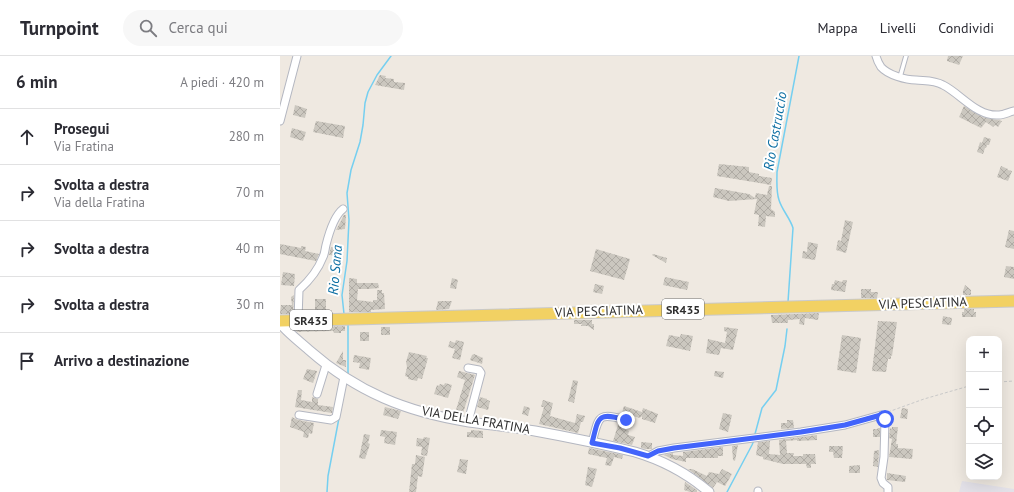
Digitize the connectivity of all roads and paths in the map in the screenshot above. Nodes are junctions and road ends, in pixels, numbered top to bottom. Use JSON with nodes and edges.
{"nodes":[{"id":1,"x":297,"y":56,"type":"edge"},
{"id":2,"x":876,"y":56,"type":"edge"},
{"id":3,"x":906,"y":56,"type":"edge"},
{"id":4,"x":900,"y":77,"type":"junction"},
{"id":5,"x":1014,"y":111,"type":"edge"},
{"id":6,"x":280,"y":121,"type":"edge"},
{"id":7,"x":343,"y":209,"type":"dead end"},
{"id":8,"x":1014,"y":301,"type":"edge"},
{"id":9,"x":298,"y":320,"type":"junction"},
{"id":10,"x":280,"y":322,"type":"edge"},
{"id":11,"x":326,"y":365,"type":"junction"},
{"id":12,"x":468,"y":368,"type":"dead end"},
{"id":13,"x":347,"y":379,"type":"junction"},
{"id":14,"x":1014,"y":381,"type":"edge"},
{"id":15,"x":1002,"y":382,"type":"edge"},
{"id":16,"x":966,"y":387,"type":"edge"},
{"id":17,"x":317,"y":394,"type":"dead end"},
{"id":18,"x":299,"y":415,"type":"dead end"},
{"id":19,"x":881,"y":415,"type":"junction"},
{"id":20,"x":626,"y":420,"type":"dead end"},
{"id":21,"x":468,"y":422,"type":"junction"},
{"id":22,"x":592,"y":443,"type":"junction"},
{"id":23,"x":648,"y":456,"type":"junction"},
{"id":24,"x":709,"y":492,"type":"edge"},
{"id":25,"x":888,"y":492,"type":"edge"}],
"edges":[{"from":1,"to":6,"type":"street"},
{"from":2,"to":4,"type":"street"},
{"from":3,"to":4,"type":"lane"},
{"from":4,"to":5,"type":"street"},
{"from":7,"to":9,"type":"street"},
{"from":8,"to":9,"type":"main road","name":"VIA PESCIATINA","number":"SR435"},
{"from":9,"to":10,"type":"main road","name":"VIA PESCIATINA","number":"SR435"},
{"from":10,"to":11,"type":"street","name":"VIA DELLA FRATINA"},
{"from":11,"to":13,"type":"street","name":"VIA DELLA FRATINA"},
{"from":11,"to":17,"type":"street"},
{"from":12,"to":21,"type":"street"},
{"from":13,"to":18,"type":"street"},
{"from":13,"to":21,"type":"street","name":"VIA DELLA FRATINA"},
{"from":14,"to":15,"type":"path"},
{"from":16,"to":19,"type":"path"},
{"from":19,"to":23,"type":"street"},
{"from":19,"to":25,"type":"street"},
{"from":20,"to":22,"type":"street"},
{"from":21,"to":22,"type":"street","name":"VIA DELLA FRATINA"},
{"from":22,"to":23,"type":"street","name":"VIA DELLA FRATINA"},
{"from":23,"to":24,"type":"street","name":"VIA DELLA FRATINA"}]}
